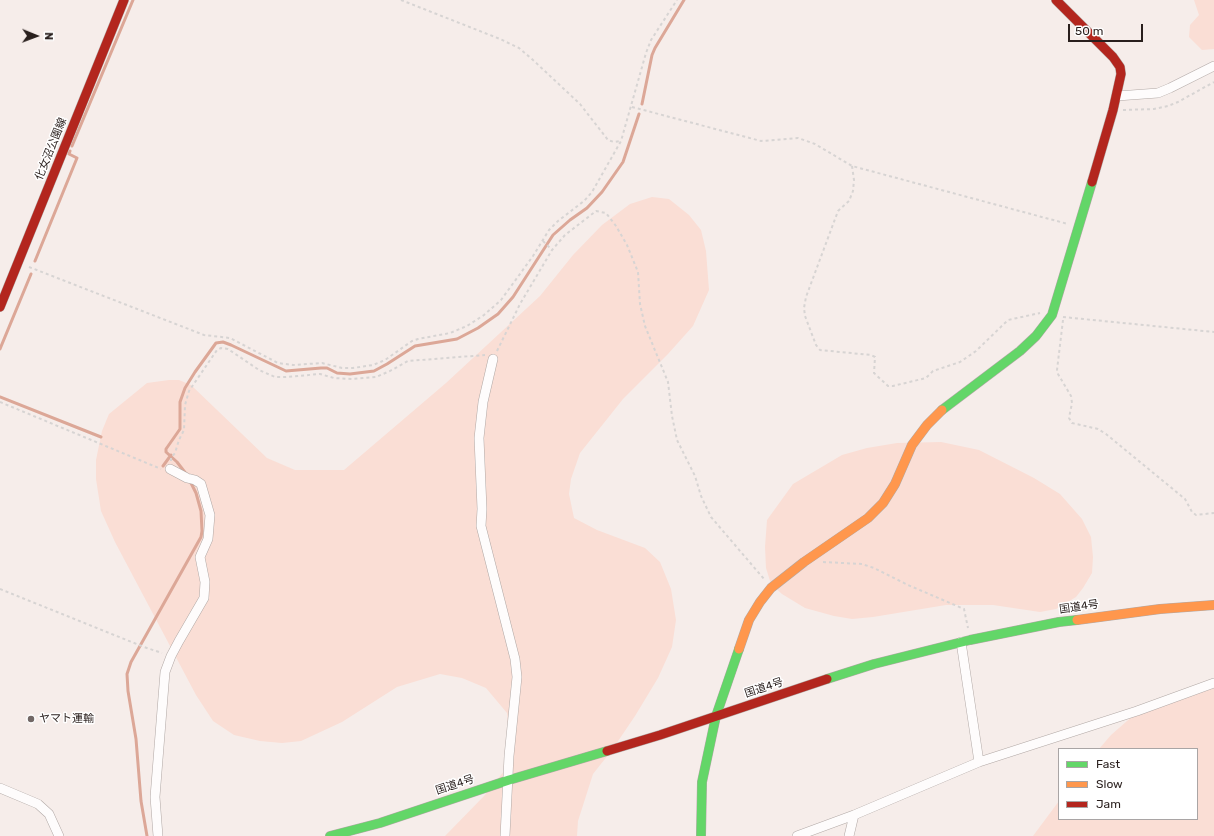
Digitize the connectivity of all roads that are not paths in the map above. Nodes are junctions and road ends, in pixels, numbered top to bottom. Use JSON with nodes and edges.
{"nodes":[{"id":1,"x":124,"y":0,"type":"edge"},
{"id":2,"x":1056,"y":0,"type":"edge"},
{"id":3,"x":1214,"y":66,"type":"edge"},
{"id":4,"x":1117,"y":96,"type":"junction"},
{"id":5,"x":0,"y":307,"type":"edge"},
{"id":6,"x":493,"y":360,"type":"road end"},
{"id":7,"x":170,"y":469,"type":"road end"},
{"id":8,"x":1214,"y":605,"type":"edge"},
{"id":9,"x":965,"y":641,"type":"junction"},
{"id":10,"x":1214,"y":683,"type":"edge"},
{"id":11,"x":716,"y":716,"type":"junction"},
{"id":12,"x":979,"y":762,"type":"junction"},
{"id":13,"x":509,"y":780,"type":"junction"},
{"id":14,"x":0,"y":788,"type":"edge"},
{"id":15,"x":854,"y":815,"type":"junction"},
{"id":16,"x":59,"y":836,"type":"edge"},
{"id":17,"x":158,"y":836,"type":"edge"},
{"id":18,"x":330,"y":836,"type":"edge"},
{"id":19,"x":505,"y":836,"type":"edge"},
{"id":20,"x":701,"y":836,"type":"edge"},
{"id":21,"x":797,"y":836,"type":"edge"},
{"id":22,"x":849,"y":836,"type":"edge"}],
"edges":[{"from":1,"to":5,"type":"main road","name":"化女沼公園線"},
{"from":2,"to":4,"type":"main road"},
{"from":3,"to":4,"type":"street"},
{"from":4,"to":11,"type":"main road"},
{"from":6,"to":13,"type":"street"},
{"from":7,"to":17,"type":"street"},
{"from":8,"to":9,"type":"main road","name":"国道4号"},
{"from":9,"to":11,"type":"main road","name":"国道4号"},
{"from":9,"to":12,"type":"street"},
{"from":10,"to":12,"type":"street"},
{"from":11,"to":13,"type":"main road","name":"国道4号"},
{"from":11,"to":20,"type":"main road"},
{"from":12,"to":15,"type":"street"},
{"from":13,"to":18,"type":"main road","name":"国道4号"},
{"from":13,"to":19,"type":"street"},
{"from":14,"to":16,"type":"street"},
{"from":15,"to":21,"type":"street"},
{"from":15,"to":22,"type":"street"}]}
